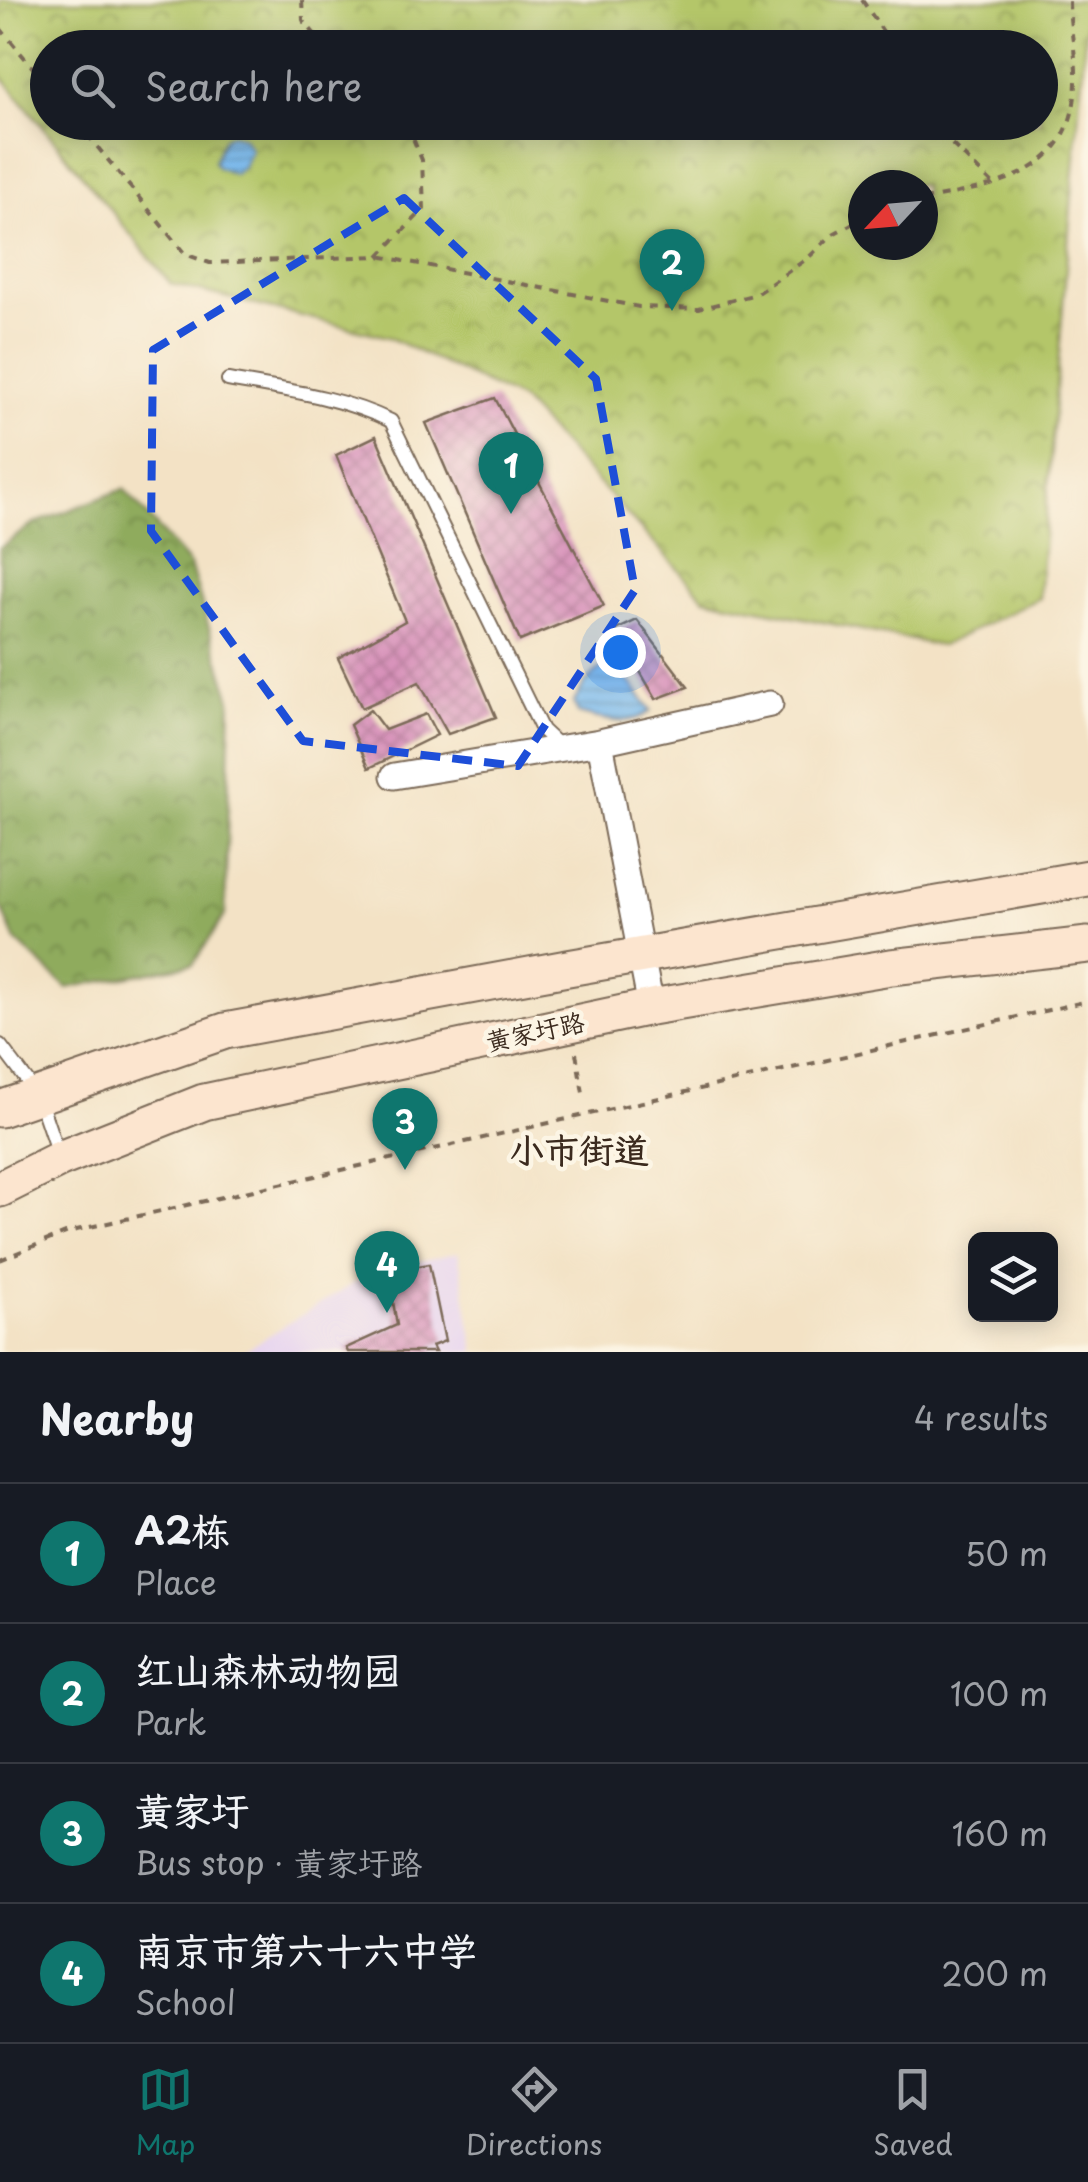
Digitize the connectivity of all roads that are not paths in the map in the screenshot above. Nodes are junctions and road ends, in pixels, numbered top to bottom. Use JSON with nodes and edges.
{"nodes":[{"id":1,"x":228,"y":380,"type":"dead end"},
{"id":2,"x":770,"y":704,"type":"dead end"},
{"id":3,"x":600,"y":742,"type":"junction"},
{"id":4,"x":558,"y":745,"type":"dead end"},
{"id":5,"x":394,"y":776,"type":"dead end"},
{"id":6,"x":1088,"y":878,"type":"edge"},
{"id":7,"x":1088,"y":945,"type":"edge"},
{"id":8,"x":643,"y":956,"type":"junction"},
{"id":9,"x":651,"y":1007,"type":"junction"},
{"id":10,"x":0,"y":1045,"type":"edge"},
{"id":11,"x":38,"y":1095,"type":"junction"},
{"id":12,"x":0,"y":1110,"type":"edge"},
{"id":13,"x":60,"y":1160,"type":"junction"},
{"id":14,"x":0,"y":1189,"type":"edge"}],
"edges":[{"from":1,"to":4,"type":"lane"},
{"from":2,"to":3,"type":"street"},
{"from":3,"to":5,"type":"street"},
{"from":3,"to":8,"type":"street"},
{"from":6,"to":8,"type":"main road"},
{"from":7,"to":9,"type":"main road","name":"黄家圩路"},
{"from":8,"to":9,"type":"street"},
{"from":8,"to":11,"type":"main road"},
{"from":9,"to":13,"type":"main road","name":"黄家圩路"},
{"from":10,"to":11,"type":"lane"},
{"from":11,"to":12,"type":"main road"},
{"from":11,"to":13,"type":"lane"},
{"from":13,"to":14,"type":"main road","name":"黄家圩路"}]}
